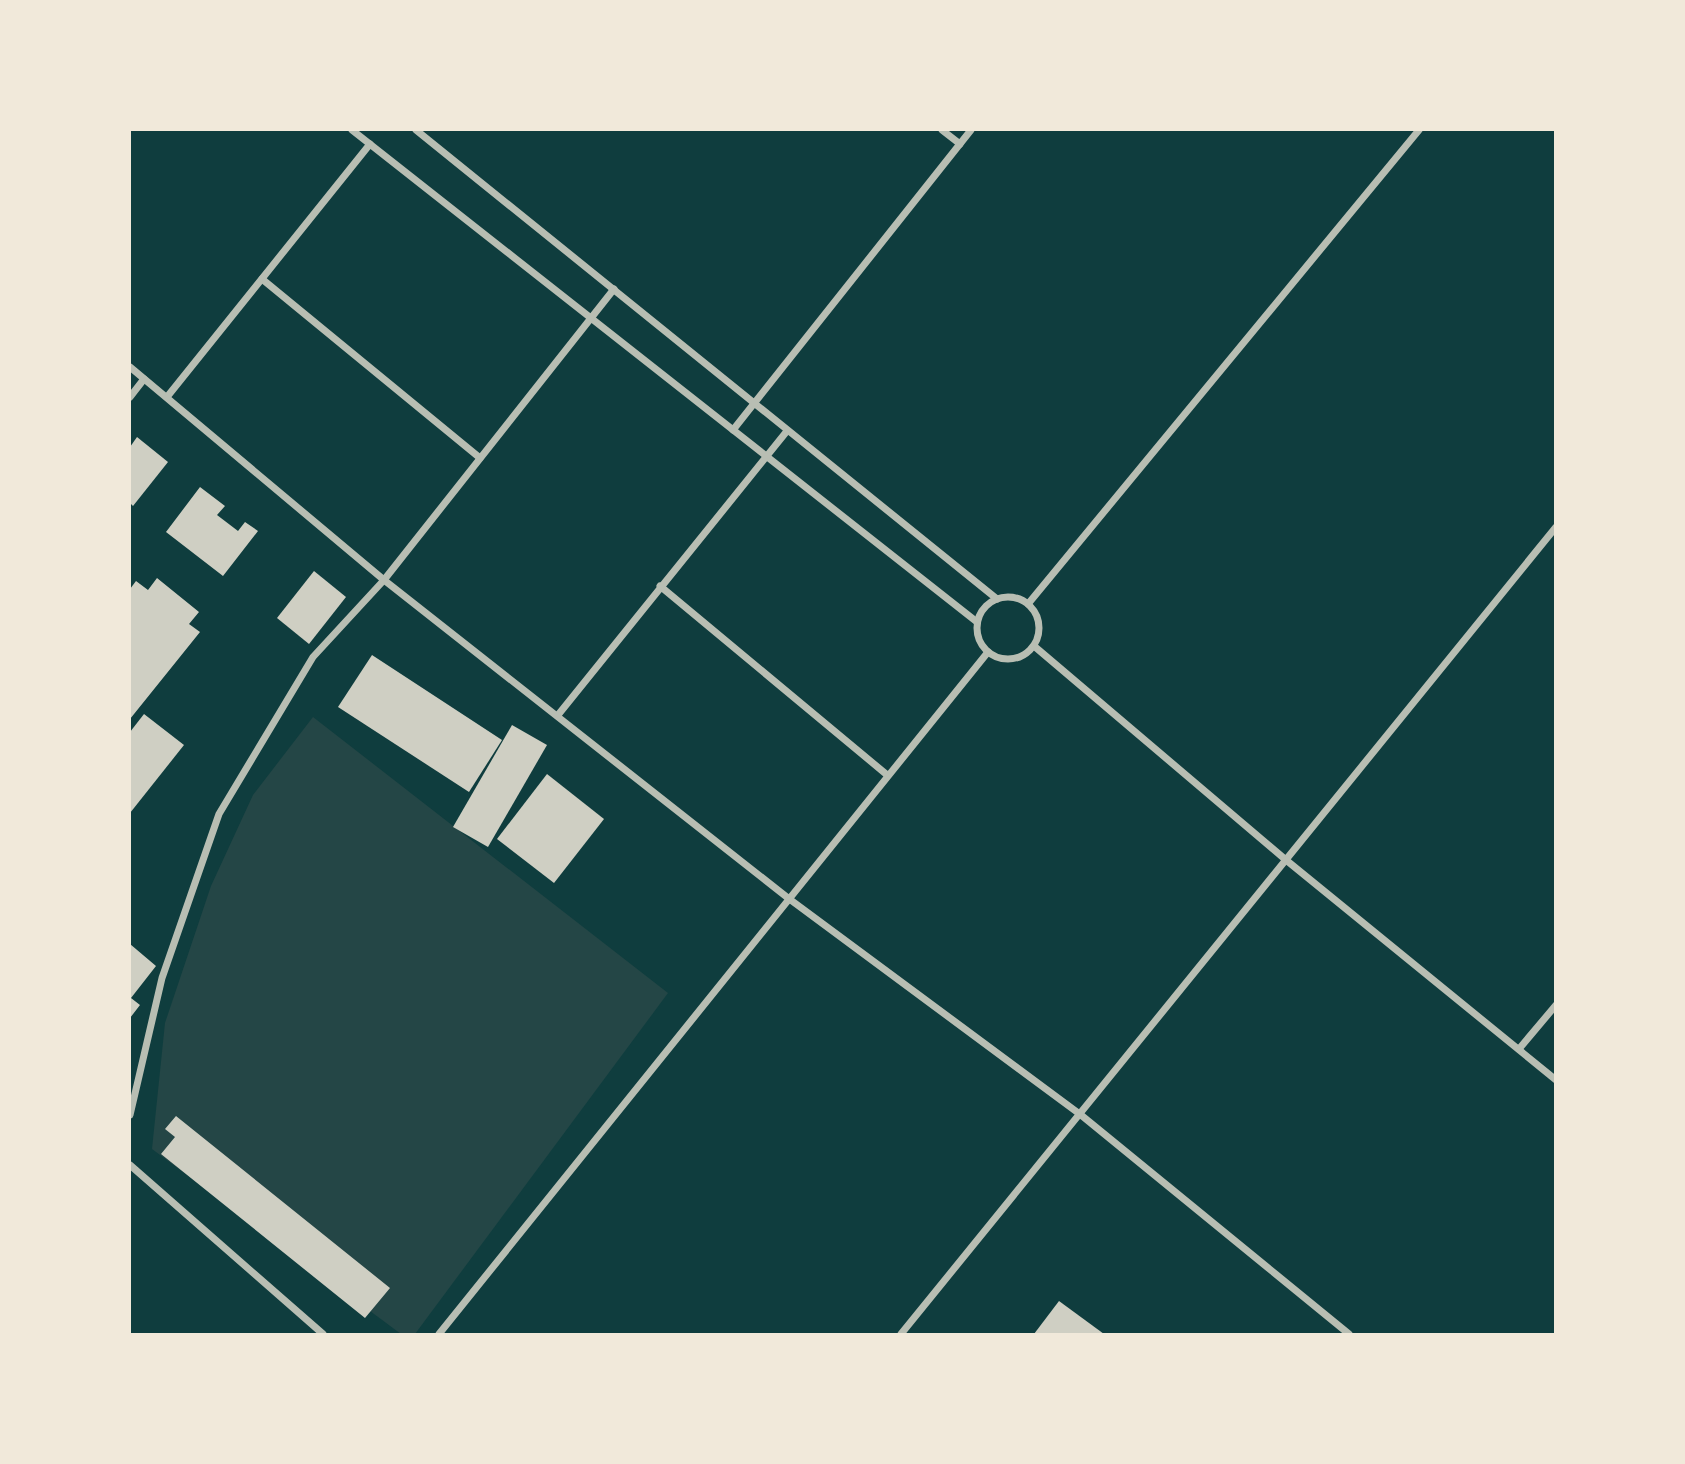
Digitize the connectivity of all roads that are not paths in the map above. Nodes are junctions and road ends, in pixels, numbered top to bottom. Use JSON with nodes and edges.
{"nodes":[{"id":1,"x":352,"y":130,"type":"edge"},
{"id":2,"x":416,"y":130,"type":"edge"},
{"id":3,"x":942,"y":130,"type":"edge"},
{"id":4,"x":971,"y":130,"type":"edge"},
{"id":5,"x":1419,"y":130,"type":"edge"},
{"id":6,"x":370,"y":144,"type":"junction"},
{"id":7,"x":960,"y":144,"type":"junction"},
{"id":8,"x":262,"y":279,"type":"junction"},
{"id":9,"x":614,"y":289,"type":"junction"},
{"id":10,"x":590,"y":317,"type":"junction"},
{"id":11,"x":130,"y":367,"type":"edge"},
{"id":12,"x":144,"y":379,"type":"junction"},
{"id":13,"x":130,"y":397,"type":"edge"},
{"id":14,"x":166,"y":397,"type":"junction"},
{"id":15,"x":755,"y":403,"type":"junction"},
{"id":16,"x":733,"y":430,"type":"junction"},
{"id":17,"x":787,"y":430,"type":"junction"},
{"id":18,"x":765,"y":455,"type":"junction"},
{"id":19,"x":480,"y":458,"type":"junction"},
{"id":20,"x":1556,"y":527,"type":"edge"},
{"id":21,"x":384,"y":580,"type":"junction"},
{"id":22,"x":660,"y":586,"type":"junction"},
{"id":23,"x":998,"y":599,"type":"junction"},
{"id":24,"x":1028,"y":604,"type":"junction"},
{"id":25,"x":978,"y":622,"type":"junction"},
{"id":26,"x":1034,"y":646,"type":"junction"},
{"id":27,"x":988,"y":652,"type":"junction"},
{"id":28,"x":558,"y":715,"type":"junction"},
{"id":29,"x":887,"y":774,"type":"junction"},
{"id":30,"x":1286,"y":860,"type":"junction"},
{"id":31,"x":788,"y":898,"type":"junction"},
{"id":32,"x":1556,"y":1005,"type":"edge"},
{"id":33,"x":1519,"y":1049,"type":"junction"},
{"id":34,"x":1556,"y":1080,"type":"edge"},
{"id":35,"x":130,"y":1115,"type":"edge"},
{"id":36,"x":1081,"y":1115,"type":"junction"},
{"id":37,"x":130,"y":1165,"type":"edge"},
{"id":38,"x":323,"y":1335,"type":"edge"},
{"id":39,"x":439,"y":1335,"type":"edge"},
{"id":40,"x":901,"y":1335,"type":"edge"},
{"id":41,"x":1349,"y":1335,"type":"edge"}],
"edges":[{"from":1,"to":6,"type":"street"},
{"from":2,"to":9,"type":"street"},
{"from":3,"to":7,"type":"street"},
{"from":4,"to":7,"type":"street"},
{"from":5,"to":24,"type":"street"},
{"from":6,"to":8,"type":"street"},
{"from":6,"to":10,"type":"street"},
{"from":7,"to":15,"type":"street"},
{"from":8,"to":14,"type":"street"},
{"from":8,"to":19,"type":"street"},
{"from":9,"to":10,"type":"street"},
{"from":9,"to":15,"type":"street"},
{"from":10,"to":16,"type":"street"},
{"from":10,"to":19,"type":"street"},
{"from":11,"to":12,"type":"street"},
{"from":12,"to":13,"type":"street"},
{"from":12,"to":14,"type":"street"},
{"from":14,"to":21,"type":"street"},
{"from":15,"to":16,"type":"street"},
{"from":15,"to":17,"type":"street"},
{"from":16,"to":18,"type":"street"},
{"from":17,"to":18,"type":"street"},
{"from":17,"to":23,"type":"street"},
{"from":18,"to":22,"type":"street"},
{"from":18,"to":25,"type":"street"},
{"from":19,"to":21,"type":"street"},
{"from":20,"to":30,"type":"street"},
{"from":21,"to":28,"type":"street"},
{"from":21,"to":35,"type":"street"},
{"from":22,"to":28,"type":"street"},
{"from":22,"to":29,"type":"street"},
{"from":23,"to":24,"type":"street"},
{"from":23,"to":25,"type":"street"},
{"from":24,"to":26,"type":"street"},
{"from":25,"to":27,"type":"street"},
{"from":26,"to":27,"type":"street"},
{"from":26,"to":30,"type":"street"},
{"from":27,"to":29,"type":"street"},
{"from":28,"to":31,"type":"street"},
{"from":29,"to":31,"type":"street"},
{"from":30,"to":33,"type":"street"},
{"from":30,"to":36,"type":"street"},
{"from":31,"to":36,"type":"street"},
{"from":31,"to":39,"type":"street"},
{"from":32,"to":33,"type":"street"},
{"from":33,"to":34,"type":"street"},
{"from":36,"to":40,"type":"street"},
{"from":36,"to":41,"type":"street"},
{"from":37,"to":38,"type":"street"}]}
